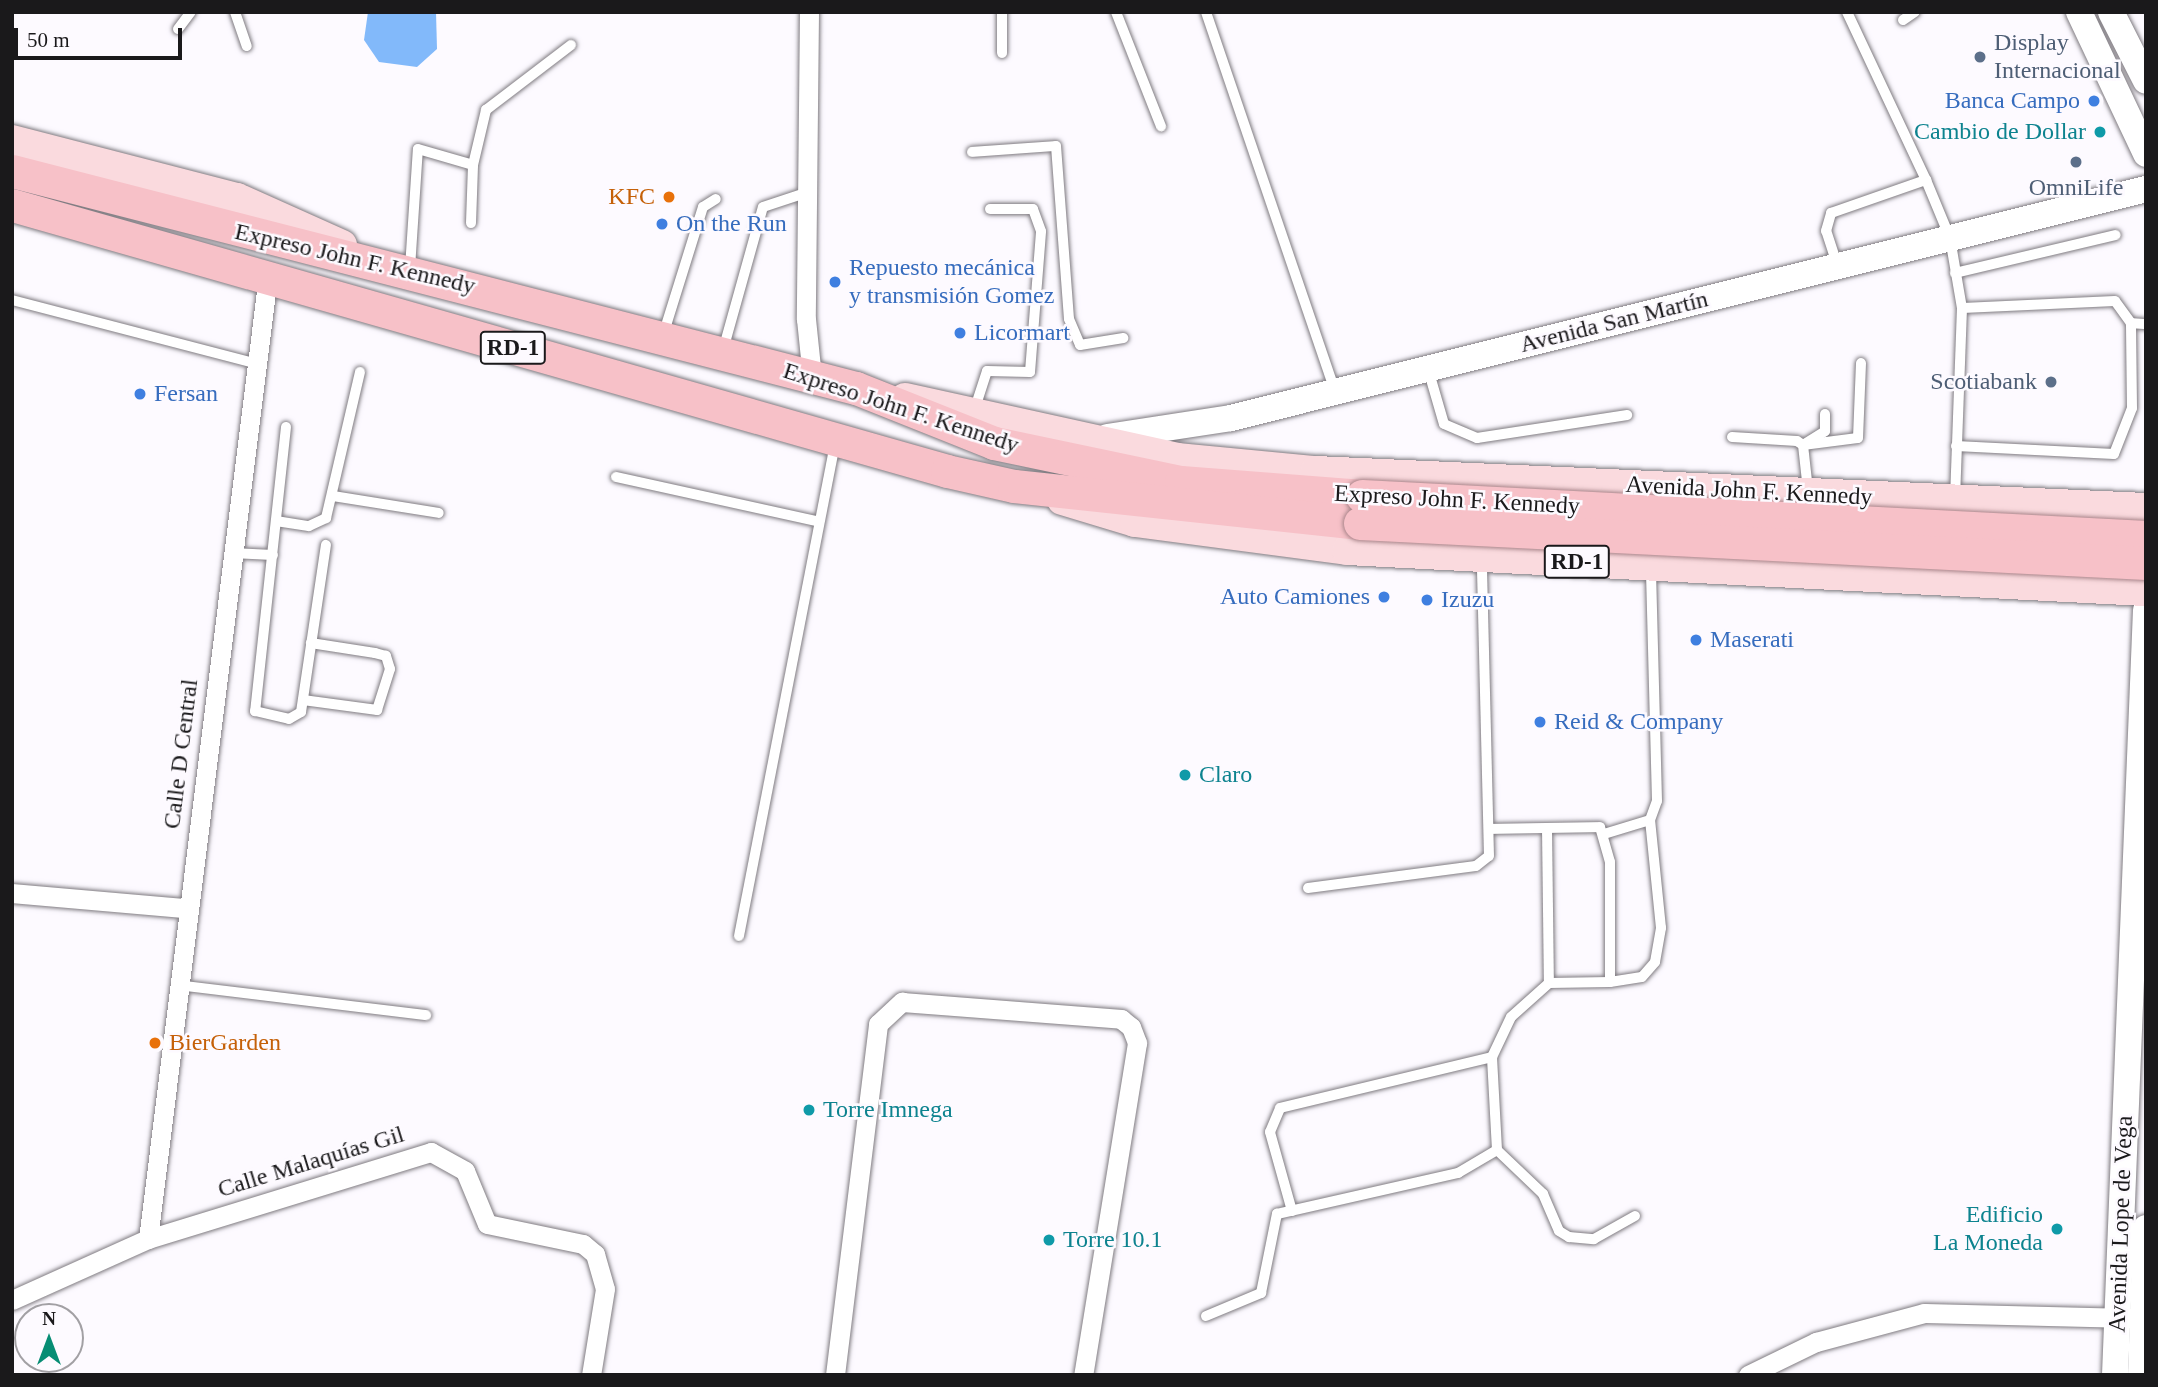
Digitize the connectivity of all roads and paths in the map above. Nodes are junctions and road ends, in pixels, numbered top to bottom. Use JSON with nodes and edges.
{"nodes":[{"id":1,"x":191,"y":12,"type":"edge"},
{"id":2,"x":235,"y":12,"type":"edge"},
{"id":3,"x":809,"y":12,"type":"edge"},
{"id":4,"x":1002,"y":12,"type":"edge"},
{"id":5,"x":1116,"y":12,"type":"edge"},
{"id":6,"x":1206,"y":12,"type":"edge"},
{"id":7,"x":1847,"y":12,"type":"edge"},
{"id":8,"x":1915,"y":12,"type":"edge"},
{"id":9,"x":2079,"y":12,"type":"edge"},
{"id":10,"x":2111,"y":12,"type":"edge"},
{"id":11,"x":1903,"y":20,"type":"dead end"},
{"id":12,"x":178,"y":29,"type":"dead end"},
{"id":13,"x":571,"y":45,"type":"dead end"},
{"id":14,"x":247,"y":46,"type":"dead end"},
{"id":15,"x":1002,"y":53,"type":"dead end"},
{"id":16,"x":2146,"y":81,"type":"edge"},
{"id":17,"x":1160,"y":126,"type":"dead end"},
{"id":18,"x":12,"y":140,"type":"edge"},
{"id":19,"x":972,"y":152,"type":"dead end"},
{"id":20,"x":2146,"y":154,"type":"edge"},
{"id":21,"x":473,"y":165,"type":"junction"},
{"id":22,"x":12,"y":171,"type":"edge"},
{"id":23,"x":1926,"y":180,"type":"junction"},
{"id":24,"x":2146,"y":188,"type":"edge"},
{"id":25,"x":808,"y":192,"type":"junction"},
{"id":26,"x":716,"y":199,"type":"dead end"},
{"id":27,"x":12,"y":205,"type":"edge"},
{"id":28,"x":990,"y":209,"type":"dead end"},
{"id":29,"x":471,"y":223,"type":"dead end"},
{"id":30,"x":2116,"y":235,"type":"dead end"},
{"id":31,"x":1950,"y":237,"type":"junction"},
{"id":32,"x":395,"y":265,"type":"junction"},
{"id":33,"x":1838,"y":266,"type":"junction"},
{"id":34,"x":1955,"y":273,"type":"junction"},
{"id":35,"x":268,"y":276,"type":"junction"},
{"id":36,"x":12,"y":300,"type":"edge"},
{"id":37,"x":1962,"y":307,"type":"junction"},
{"id":38,"x":2131,"y":323,"type":"junction"},
{"id":39,"x":2146,"y":324,"type":"edge"},
{"id":40,"x":662,"y":336,"type":"junction"},
{"id":41,"x":1123,"y":338,"type":"dead end"},
{"id":42,"x":722,"y":354,"type":"junction"},
{"id":43,"x":1861,"y":363,"type":"dead end"},
{"id":44,"x":257,"y":364,"type":"junction"},
{"id":45,"x":1428,"y":368,"type":"junction"},
{"id":46,"x":360,"y":372,"type":"dead end"},
{"id":47,"x":812,"y":377,"type":"junction"},
{"id":48,"x":856,"y":388,"type":"junction"},
{"id":49,"x":1335,"y":392,"type":"junction"},
{"id":50,"x":974,"y":411,"type":"junction"},
{"id":51,"x":1825,"y":414,"type":"dead end"},
{"id":52,"x":1627,"y":415,"type":"dead end"},
{"id":53,"x":286,"y":427,"type":"dead end"},
{"id":54,"x":1732,"y":437,"type":"dead end"},
{"id":55,"x":1081,"y":439,"type":"junction"},
{"id":56,"x":836,"y":440,"type":"junction"},
{"id":57,"x":1803,"y":445,"type":"junction"},
{"id":58,"x":1956,"y":446,"type":"junction"},
{"id":59,"x":616,"y":477,"type":"dead end"},
{"id":60,"x":1014,"y":486,"type":"junction"},
{"id":61,"x":1808,"y":494,"type":"junction"},
{"id":62,"x":333,"y":496,"type":"junction"},
{"id":63,"x":1910,"y":498,"type":"junction"},
{"id":64,"x":1955,"y":498,"type":"junction"},
{"id":65,"x":2146,"y":508,"type":"edge"},
{"id":66,"x":1361,"y":510,"type":"junction"},
{"id":67,"x":439,"y":513,"type":"dead end"},
{"id":68,"x":276,"y":521,"type":"junction"},
{"id":69,"x":816,"y":521,"type":"junction"},
{"id":70,"x":2146,"y":537,"type":"edge"},
{"id":71,"x":326,"y":545,"type":"dead end"},
{"id":72,"x":232,"y":553,"type":"junction"},
{"id":73,"x":273,"y":555,"type":"junction"},
{"id":74,"x":1482,"y":556,"type":"junction"},
{"id":75,"x":2146,"y":563,"type":"edge"},
{"id":76,"x":1651,"y":566,"type":"junction"},
{"id":77,"x":1909,"y":581,"type":"junction"},
{"id":78,"x":2146,"y":591,"type":"edge"},
{"id":79,"x":2146,"y":611,"type":"edge"},
{"id":80,"x":311,"y":643,"type":"junction"},
{"id":81,"x":303,"y":700,"type":"junction"},
{"id":82,"x":1650,"y":820,"type":"junction"},
{"id":83,"x":1490,"y":828,"type":"junction"},
{"id":84,"x":1547,"y":828,"type":"junction"},
{"id":85,"x":1604,"y":834,"type":"junction"},
{"id":86,"x":1308,"y":888,"type":"dead end"},
{"id":87,"x":12,"y":893,"type":"edge"},
{"id":88,"x":185,"y":908,"type":"junction"},
{"id":89,"x":739,"y":936,"type":"dead end"},
{"id":90,"x":1609,"y":982,"type":"junction"},
{"id":91,"x":1549,"y":984,"type":"junction"},
{"id":92,"x":177,"y":985,"type":"junction"},
{"id":93,"x":426,"y":1014,"type":"dead end"},
{"id":94,"x":1492,"y":1057,"type":"junction"},
{"id":95,"x":1497,"y":1150,"type":"junction"},
{"id":96,"x":1292,"y":1211,"type":"junction"},
{"id":97,"x":1635,"y":1216,"type":"dead end"},
{"id":98,"x":2146,"y":1228,"type":"edge"},
{"id":99,"x":148,"y":1239,"type":"junction"},
{"id":100,"x":12,"y":1300,"type":"edge"},
{"id":101,"x":1206,"y":1316,"type":"dead end"},
{"id":102,"x":2129,"y":1318,"type":"junction"},
{"id":103,"x":591,"y":1375,"type":"edge"},
{"id":104,"x":835,"y":1375,"type":"edge"},
{"id":105,"x":1083,"y":1375,"type":"edge"},
{"id":106,"x":1748,"y":1375,"type":"edge"},
{"id":107,"x":2115,"y":1375,"type":"edge"},
{"id":108,"x":2141,"y":1375,"type":"edge"}],
"edges":[{"from":1,"to":12,"type":"lane"},
{"from":2,"to":14,"type":"lane"},
{"from":3,"to":25,"type":"street"},
{"from":4,"to":15,"type":"lane"},
{"from":5,"to":17,"type":"lane"},
{"from":6,"to":49,"type":"lane"},
{"from":7,"to":23,"type":"lane"},
{"from":8,"to":11,"type":"lane"},
{"from":9,"to":20,"type":"main road"},
{"from":10,"to":16,"type":"main road"},
{"from":13,"to":21,"type":"lane"},
{"from":18,"to":32,"type":"main road","number":"RD-1"},
{"from":19,"to":41,"type":"lane"},
{"from":21,"to":29,"type":"lane"},
{"from":21,"to":32,"type":"lane"},
{"from":22,"to":32,"type":"highway","name":"Expreso John F. Kennedy","number":"RD-1"},
{"from":23,"to":31,"type":"lane"},
{"from":23,"to":33,"type":"lane"},
{"from":24,"to":31,"type":"main road","name":"Avenida San Martín"},
{"from":25,"to":42,"type":"lane"},
{"from":25,"to":47,"type":"street"},
{"from":26,"to":40,"type":"lane"},
{"from":27,"to":35,"type":"highway","name":"Expreso John F. Kennedy","number":"RD-1"},
{"from":28,"to":50,"type":"lane"},
{"from":30,"to":34,"type":"lane"},
{"from":31,"to":33,"type":"main road","name":"Avenida San Martín"},
{"from":31,"to":34,"type":"lane"},
{"from":32,"to":40,"type":"highway","name":"Expreso John F. Kennedy","number":"RD-1"},
{"from":33,"to":45,"type":"main road","name":"Avenida San Martín"},
{"from":34,"to":37,"type":"lane"},
{"from":35,"to":44,"type":"street","name":"Calle D Central"},
{"from":35,"to":56,"type":"highway","name":"Expreso John F. Kennedy","number":"RD-1"},
{"from":36,"to":44,"type":"lane"},
{"from":37,"to":38,"type":"lane"},
{"from":37,"to":58,"type":"lane"},
{"from":38,"to":39,"type":"lane"},
{"from":38,"to":58,"type":"lane"},
{"from":40,"to":42,"type":"highway","name":"Expreso John F. Kennedy","number":"RD-1"},
{"from":42,"to":47,"type":"highway","name":"Expreso John F. Kennedy","number":"RD-1"},
{"from":43,"to":57,"type":"lane"},
{"from":44,"to":72,"type":"street","name":"Calle D Central"},
{"from":45,"to":49,"type":"main road","name":"Avenida San Martín"},
{"from":45,"to":52,"type":"lane"},
{"from":46,"to":62,"type":"lane"},
{"from":47,"to":48,"type":"highway","name":"Expreso John F. Kennedy","number":"RD-1"},
{"from":48,"to":50,"type":"main road","name":"Avenida John F. Kennedy","number":"RD-1"},
{"from":48,"to":66,"type":"highway","name":"Expreso John F. Kennedy","number":"RD-1"},
{"from":49,"to":55,"type":"main road","name":"Avenida San Martín"},
{"from":50,"to":55,"type":"main road","name":"Avenida John F. Kennedy","number":"RD-1"},
{"from":51,"to":57,"type":"lane"},
{"from":53,"to":68,"type":"lane"},
{"from":54,"to":57,"type":"lane"},
{"from":55,"to":61,"type":"main road","name":"Avenida John F. Kennedy","number":"RD-1"},
{"from":56,"to":60,"type":"highway","name":"Expreso John F. Kennedy","number":"RD-1"},
{"from":56,"to":69,"type":"lane"},
{"from":57,"to":61,"type":"lane"},
{"from":58,"to":64,"type":"lane"},
{"from":59,"to":69,"type":"lane"},
{"from":60,"to":66,"type":"highway","name":"Expreso John F. Kennedy","number":"RD-1"},
{"from":60,"to":74,"type":"main road","number":"RD-1"},
{"from":61,"to":63,"type":"main road","name":"Avenida John F. Kennedy","number":"RD-1"},
{"from":62,"to":67,"type":"lane"},
{"from":62,"to":68,"type":"lane"},
{"from":63,"to":64,"type":"main road","name":"Avenida John F. Kennedy","number":"RD-1"},
{"from":63,"to":77,"type":"main road"},
{"from":64,"to":65,"type":"main road","name":"Avenida John F. Kennedy","number":"RD-1"},
{"from":66,"to":70,"type":"highway","name":"Expreso John F. Kennedy","number":"RD-1","bridge":true},
{"from":66,"to":75,"type":"highway","name":"Expreso John F. Kennedy","number":"RD-1","bridge":true},
{"from":68,"to":73,"type":"lane"},
{"from":69,"to":89,"type":"lane"},
{"from":71,"to":80,"type":"lane"},
{"from":72,"to":73,"type":"lane"},
{"from":72,"to":88,"type":"street","name":"Calle D Central"},
{"from":73,"to":81,"type":"lane"},
{"from":74,"to":76,"type":"main road","number":"RD-1"},
{"from":74,"to":83,"type":"lane"},
{"from":76,"to":77,"type":"main road","number":"RD-1"},
{"from":76,"to":82,"type":"lane"},
{"from":77,"to":78,"type":"main road","number":"RD-1"},
{"from":79,"to":102,"type":"main road","name":"Avenida Lope de Vega"},
{"from":80,"to":81,"type":"lane"},
{"from":80,"to":81,"type":"lane"},
{"from":82,"to":85,"type":"lane"},
{"from":82,"to":90,"type":"lane"},
{"from":83,"to":84,"type":"lane"},
{"from":83,"to":86,"type":"lane"},
{"from":84,"to":85,"type":"lane"},
{"from":84,"to":91,"type":"lane"},
{"from":85,"to":90,"type":"lane"},
{"from":87,"to":88,"type":"street"},
{"from":88,"to":92,"type":"street","name":"Calle D Central"},
{"from":90,"to":91,"type":"lane"},
{"from":91,"to":94,"type":"lane"},
{"from":92,"to":93,"type":"lane"},
{"from":92,"to":99,"type":"street","name":"Calle D Central"},
{"from":94,"to":95,"type":"lane"},
{"from":94,"to":96,"type":"lane"},
{"from":95,"to":96,"type":"lane"},
{"from":95,"to":97,"type":"lane"},
{"from":96,"to":101,"type":"lane"},
{"from":98,"to":102,"type":"main road","name":"Avenida Lope de Vega"},
{"from":99,"to":100,"type":"street","name":"Calle Malaquías Gil"},
{"from":99,"to":103,"type":"street","name":"Calle Malaquías Gil"},
{"from":102,"to":106,"type":"street"},
{"from":102,"to":107,"type":"main road","name":"Avenida Lope de Vega"},
{"from":102,"to":108,"type":"main road","name":"Avenida Lope de Vega"},
{"from":104,"to":105,"type":"street"}]}
